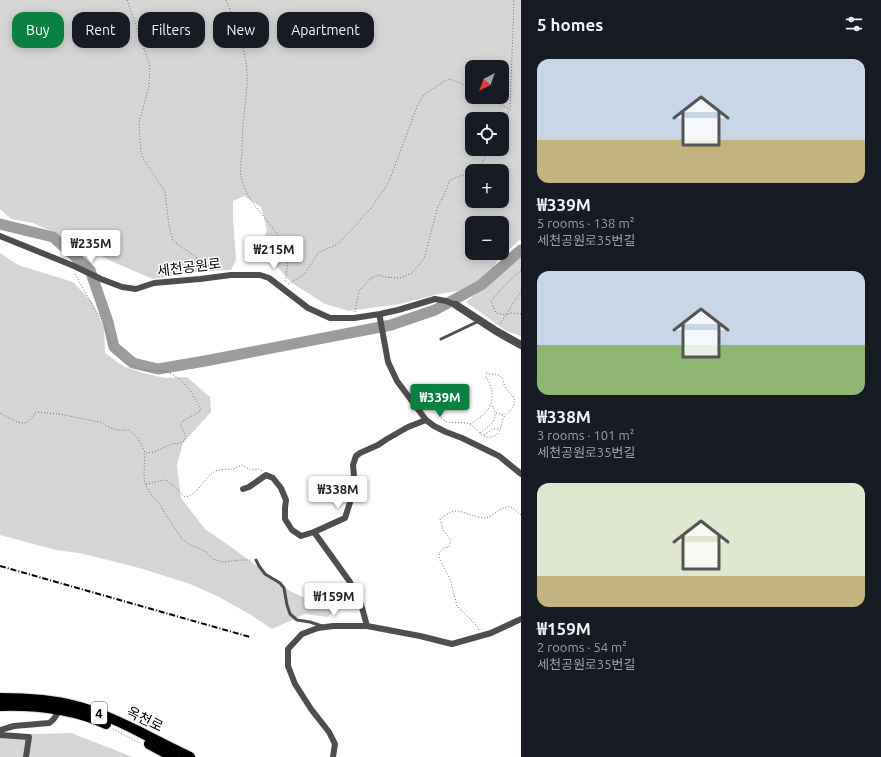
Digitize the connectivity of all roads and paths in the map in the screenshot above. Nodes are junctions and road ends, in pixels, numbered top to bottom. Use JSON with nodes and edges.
{"nodes":[{"id":1,"x":127,"y":0,"type":"edge"},
{"id":2,"x":226,"y":0,"type":"edge"},
{"id":3,"x":514,"y":0,"type":"edge"},
{"id":4,"x":465,"y":85,"type":"edge"},
{"id":5,"x":500,"y":104,"type":"edge"},
{"id":6,"x":510,"y":109,"type":"junction"},
{"id":7,"x":509,"y":112,"type":"edge"},
{"id":8,"x":465,"y":175,"type":"edge"},
{"id":9,"x":0,"y":236,"type":"edge"},
{"id":10,"x":71,"y":265,"type":"junction"},
{"id":11,"x":217,"y":270,"type":"dead end"},
{"id":12,"x":521,"y":270,"type":"edge"},
{"id":13,"x":282,"y":287,"type":"junction"},
{"id":14,"x":521,"y":291,"type":"edge"},
{"id":15,"x":456,"y":305,"type":"joint"},
{"id":16,"x":521,"y":314,"type":"edge"},
{"id":17,"x":506,"y":315,"type":"junction"},
{"id":18,"x":380,"y":316,"type":"junction"},
{"id":19,"x":354,"y":318,"type":"junction"},
{"id":20,"x":480,"y":320,"type":"junction"},
{"id":21,"x":499,"y":326,"type":"dead end"},
{"id":22,"x":441,"y":339,"type":"dead end"},
{"id":23,"x":521,"y":345,"type":"edge"},
{"id":24,"x":491,"y":404,"type":"junction"},
{"id":25,"x":0,"y":413,"type":"edge"},
{"id":26,"x":438,"y":413,"type":"dead end"},
{"id":27,"x":494,"y":413,"type":"junction"},
{"id":28,"x":505,"y":416,"type":"junction"},
{"id":29,"x":426,"y":420,"type":"junction"},
{"id":30,"x":470,"y":424,"type":"junction"},
{"id":31,"x":501,"y":430,"type":"junction"},
{"id":32,"x":480,"y":433,"type":"junction"},
{"id":33,"x":483,"y":436,"type":"junction"},
{"id":34,"x":145,"y":453,"type":"junction"},
{"id":35,"x":521,"y":474,"type":"edge"},
{"id":36,"x":266,"y":475,"type":"junction"},
{"id":37,"x":145,"y":484,"type":"junction"},
{"id":38,"x":243,"y":489,"type":"dead end"},
{"id":39,"x":521,"y":516,"type":"edge"},
{"id":40,"x":314,"y":532,"type":"junction"},
{"id":41,"x":256,"y":560,"type":"joint"},
{"id":42,"x":521,"y":620,"type":"edge"},
{"id":43,"x":367,"y":626,"type":"junction"},
{"id":44,"x":326,"y":627,"type":"junction"},
{"id":45,"x":482,"y":636,"type":"junction"},
{"id":46,"x":0,"y":698,"type":"edge"},
{"id":47,"x":0,"y":706,"type":"edge"},
{"id":48,"x":61,"y":707,"type":"junction"},
{"id":49,"x":0,"y":730,"type":"edge"},
{"id":50,"x":0,"y":735,"type":"edge"},
{"id":51,"x":26,"y":757,"type":"edge"},
{"id":52,"x":173,"y":757,"type":"edge"},
{"id":53,"x":190,"y":757,"type":"edge"},
{"id":54,"x":333,"y":757,"type":"edge"}],
"edges":[{"from":1,"to":11,"type":"path"},
{"from":2,"to":13,"type":"path"},
{"from":3,"to":6,"type":"path"},
{"from":4,"to":13,"type":"path"},
{"from":5,"to":6,"type":"path"},
{"from":6,"to":7,"type":"path"},
{"from":8,"to":19,"type":"path"},
{"from":9,"to":10,"type":"street"},
{"from":10,"to":13,"type":"street","name":"세천공원로"},
{"from":10,"to":34,"type":"path"},
{"from":12,"to":17,"type":"path"},
{"from":13,"to":19,"type":"street","name":"세천공원로"},
{"from":14,"to":17,"type":"path"},
{"from":15,"to":18,"type":"street","name":"세천공원로"},
{"from":15,"to":20,"type":"street"},
{"from":16,"to":17,"type":"path"},
{"from":17,"to":21,"type":"path"},
{"from":18,"to":19,"type":"street","name":"세천공원로"},
{"from":18,"to":29,"type":"street"},
{"from":20,"to":22,"type":"lane"},
{"from":20,"to":23,"type":"street"},
{"from":24,"to":27,"type":"path"},
{"from":24,"to":28,"type":"path"},
{"from":24,"to":30,"type":"path"},
{"from":25,"to":34,"type":"path"},
{"from":26,"to":30,"type":"path"},
{"from":27,"to":28,"type":"path"},
{"from":27,"to":32,"type":"path"},
{"from":28,"to":31,"type":"path"},
{"from":29,"to":35,"type":"street"},
{"from":29,"to":40,"type":"street"},
{"from":30,"to":32,"type":"path"},
{"from":31,"to":33,"type":"path"},
{"from":31,"to":33,"type":"path"},
{"from":32,"to":33,"type":"path"},
{"from":34,"to":37,"type":"path"},
{"from":36,"to":37,"type":"path"},
{"from":36,"to":38,"type":"street"},
{"from":36,"to":40,"type":"street"},
{"from":37,"to":41,"type":"path"},
{"from":39,"to":45,"type":"path"},
{"from":40,"to":43,"type":"street"},
{"from":41,"to":44,"type":"lane"},
{"from":42,"to":45,"type":"street"},
{"from":43,"to":44,"type":"street"},
{"from":43,"to":45,"type":"street"},
{"from":44,"to":54,"type":"street"},
{"from":46,"to":48,"type":"main road","name":"옥천로","number":"4"},
{"from":47,"to":48,"type":"main road","name":"옥천로","number":"4"},
{"from":48,"to":49,"type":"street"},
{"from":48,"to":52,"type":"main road","name":"옥천로","number":"4"},
{"from":48,"to":53,"type":"main road","name":"옥천로","number":"4"},
{"from":50,"to":51,"type":"street"}]}
